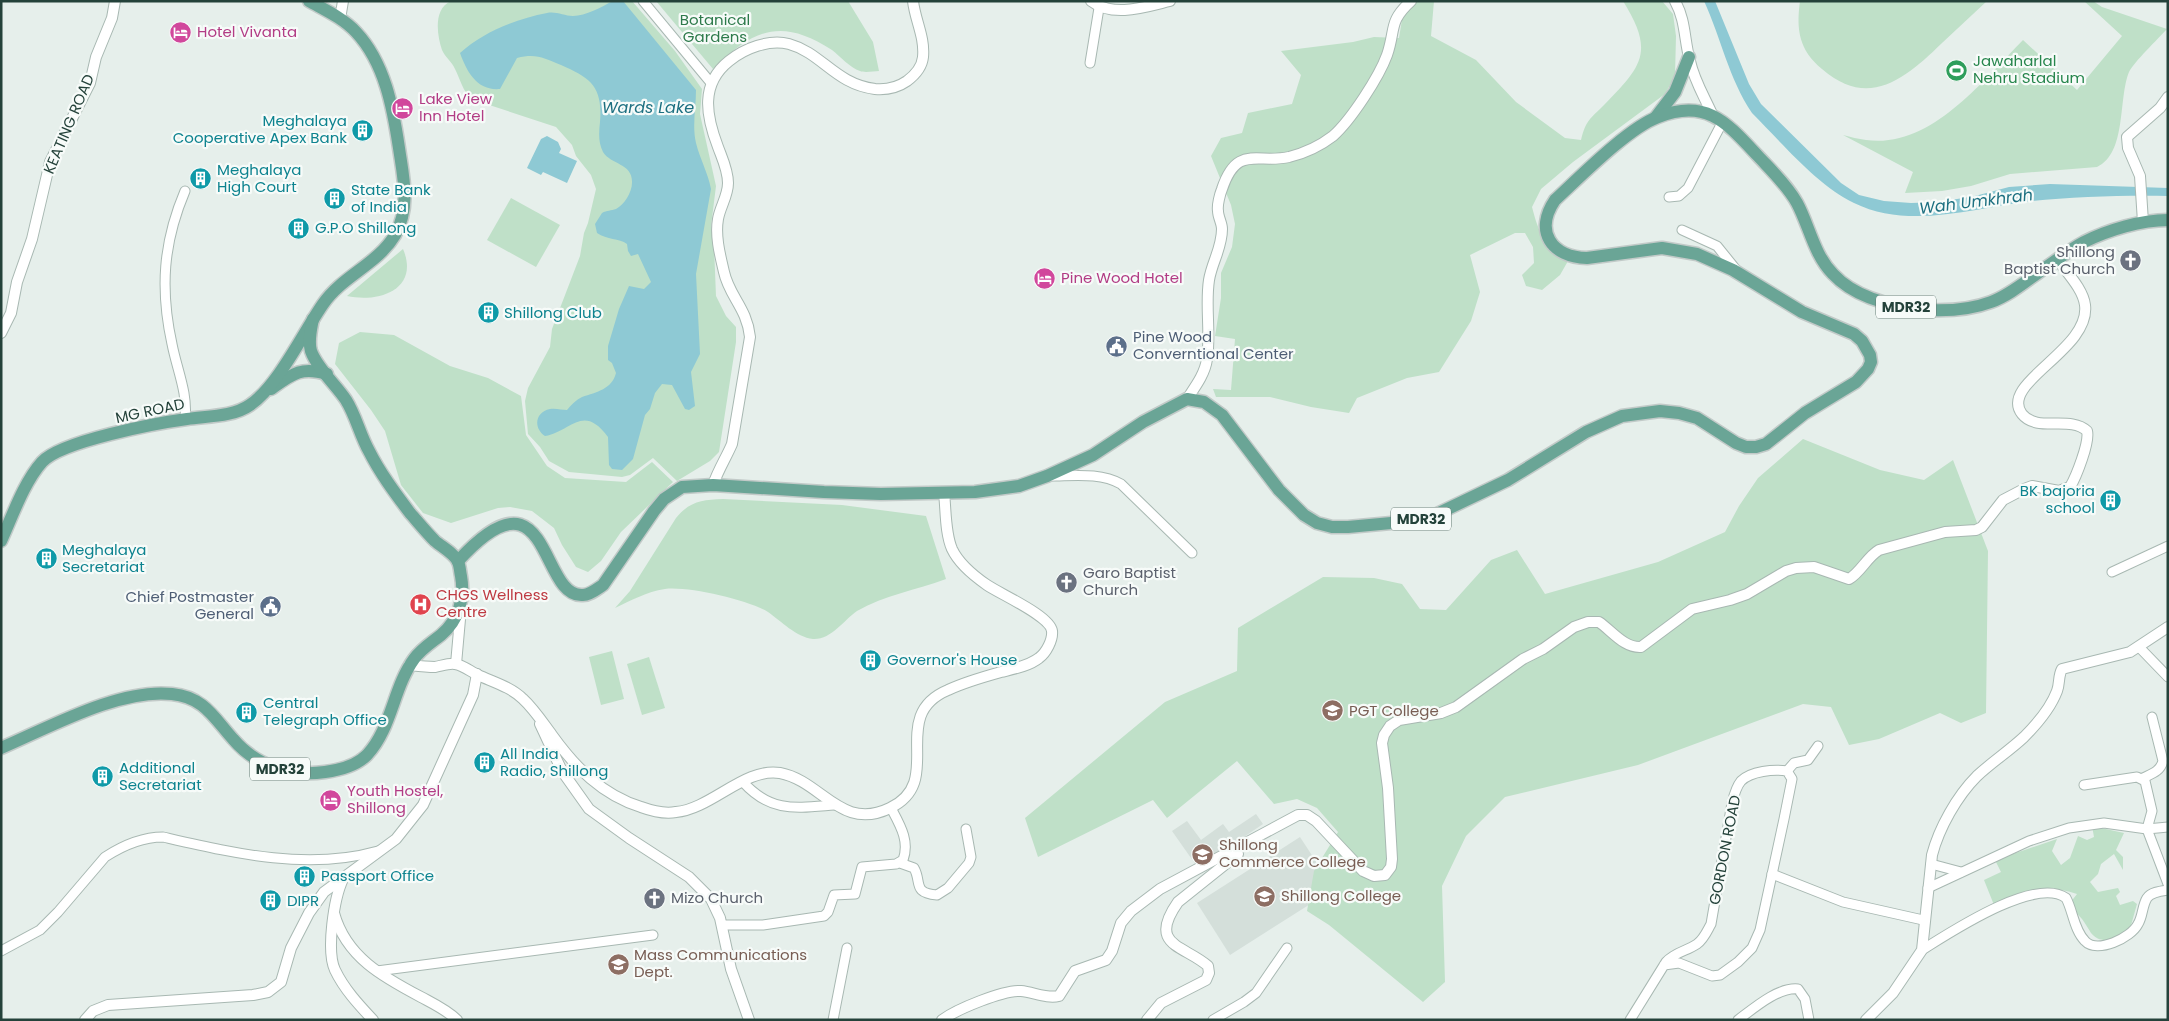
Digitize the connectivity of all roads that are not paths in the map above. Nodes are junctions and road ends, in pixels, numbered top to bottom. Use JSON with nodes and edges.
{"nodes":[{"id":1,"x":115,"y":1,"type":"edge"},
{"id":2,"x":309,"y":1,"type":"edge"},
{"id":3,"x":343,"y":1,"type":"edge"},
{"id":4,"x":643,"y":1,"type":"edge"},
{"id":5,"x":912,"y":1,"type":"edge"},
{"id":6,"x":1170,"y":1,"type":"edge"},
{"id":7,"x":1411,"y":1,"type":"edge"},
{"id":8,"x":1675,"y":1,"type":"edge"},
{"id":9,"x":1095,"y":4,"type":"edge"},
{"id":10,"x":340,"y":19,"type":"junction"},
{"id":11,"x":1689,"y":57,"type":"junction"},
{"id":12,"x":1090,"y":63,"type":"dead end"},
{"id":13,"x":711,"y":84,"type":"junction"},
{"id":14,"x":2168,"y":97,"type":"edge"},
{"id":15,"x":1656,"y":117,"type":"junction"},
{"id":16,"x":1718,"y":117,"type":"junction"},
{"id":17,"x":185,"y":191,"type":"dead end"},
{"id":18,"x":1668,"y":197,"type":"dead end"},
{"id":19,"x":2168,"y":220,"type":"edge"},
{"id":20,"x":2142,"y":222,"type":"junction"},
{"id":21,"x":1682,"y":230,"type":"dead end"},
{"id":22,"x":2058,"y":260,"type":"junction"},
{"id":23,"x":1740,"y":274,"type":"junction"},
{"id":24,"x":313,"y":319,"type":"junction"},
{"id":25,"x":1,"y":333,"type":"edge"},
{"id":26,"x":327,"y":374,"type":"junction"},
{"id":27,"x":260,"y":396,"type":"junction"},
{"id":28,"x":1187,"y":399,"type":"junction"},
{"id":29,"x":185,"y":419,"type":"junction"},
{"id":30,"x":1047,"y":476,"type":"junction"},
{"id":31,"x":713,"y":485,"type":"junction"},
{"id":32,"x":944,"y":493,"type":"junction"},
{"id":33,"x":1,"y":541,"type":"edge"},
{"id":34,"x":2168,"y":546,"type":"edge"},
{"id":35,"x":1192,"y":553,"type":"dead end"},
{"id":36,"x":458,"y":561,"type":"junction"},
{"id":37,"x":2112,"y":572,"type":"dead end"},
{"id":38,"x":461,"y":601,"type":"junction"},
{"id":39,"x":2168,"y":627,"type":"edge"},
{"id":40,"x":2139,"y":647,"type":"junction"},
{"id":41,"x":456,"y":664,"type":"junction"},
{"id":42,"x":409,"y":665,"type":"junction"},
{"id":43,"x":477,"y":674,"type":"junction"},
{"id":44,"x":2168,"y":678,"type":"edge"},
{"id":45,"x":533,"y":710,"type":"junction"},
{"id":46,"x":2152,"y":717,"type":"dead end"},
{"id":47,"x":1818,"y":746,"type":"dead end"},
{"id":48,"x":1,"y":748,"type":"edge"},
{"id":49,"x":1787,"y":771,"type":"junction"},
{"id":50,"x":2142,"y":778,"type":"junction"},
{"id":51,"x":743,"y":782,"type":"junction"},
{"id":52,"x":2084,"y":785,"type":"dead end"},
{"id":53,"x":834,"y":805,"type":"junction"},
{"id":54,"x":891,"y":808,"type":"junction"},
{"id":55,"x":2168,"y":827,"type":"edge"},
{"id":56,"x":966,"y":829,"type":"dead end"},
{"id":57,"x":2147,"y":829,"type":"junction"},
{"id":58,"x":1257,"y":836,"type":"junction"},
{"id":59,"x":396,"y":839,"type":"junction"},
{"id":60,"x":900,"y":863,"type":"junction"},
{"id":61,"x":1931,"y":864,"type":"junction"},
{"id":62,"x":1961,"y":872,"type":"junction"},
{"id":63,"x":1772,"y":874,"type":"junction"},
{"id":64,"x":343,"y":878,"type":"junction"},
{"id":65,"x":2168,"y":884,"type":"edge"},
{"id":66,"x":1928,"y":888,"type":"junction"},
{"id":67,"x":2168,"y":890,"type":"edge"},
{"id":68,"x":334,"y":913,"type":"junction"},
{"id":69,"x":1923,"y":920,"type":"junction"},
{"id":70,"x":722,"y":924,"type":"junction"},
{"id":71,"x":653,"y":936,"type":"dead end"},
{"id":72,"x":847,"y":948,"type":"dead end"},
{"id":73,"x":1287,"y":948,"type":"dead end"},
{"id":74,"x":1922,"y":950,"type":"junction"},
{"id":75,"x":1,"y":951,"type":"edge"},
{"id":76,"x":1664,"y":965,"type":"junction"},
{"id":77,"x":377,"y":971,"type":"junction"},
{"id":78,"x":1741,"y":1019,"type":"edge"},
{"id":79,"x":85,"y":1020,"type":"edge"},
{"id":80,"x":373,"y":1020,"type":"edge"},
{"id":81,"x":457,"y":1020,"type":"edge"},
{"id":82,"x":749,"y":1020,"type":"edge"},
{"id":83,"x":833,"y":1020,"type":"edge"},
{"id":84,"x":942,"y":1020,"type":"edge"},
{"id":85,"x":1147,"y":1020,"type":"edge"},
{"id":86,"x":1213,"y":1020,"type":"edge"},
{"id":87,"x":1630,"y":1020,"type":"edge"},
{"id":88,"x":1809,"y":1020,"type":"edge"},
{"id":89,"x":1866,"y":1020,"type":"edge"}],
"edges":[{"from":1,"to":25,"type":"street","name":"KEATING ROAD"},
{"from":2,"to":10,"type":"main road","name":"MG ROAD"},
{"from":3,"to":10,"type":"street"},
{"from":4,"to":13,"type":"street"},
{"from":5,"to":13,"type":"street"},
{"from":6,"to":9,"type":"street"},
{"from":7,"to":28,"type":"street"},
{"from":8,"to":11,"type":"street"},
{"from":9,"to":12,"type":"street"},
{"from":10,"to":24,"type":"main road","name":"MG ROAD"},
{"from":11,"to":15,"type":"main road"},
{"from":11,"to":16,"type":"street"},
{"from":13,"to":31,"type":"street"},
{"from":14,"to":20,"type":"street"},
{"from":15,"to":16,"type":"main road","number":"MDR32"},
{"from":15,"to":23,"type":"main road","number":"MDR32"},
{"from":16,"to":18,"type":"street"},
{"from":16,"to":22,"type":"main road","number":"MDR32"},
{"from":17,"to":29,"type":"street"},
{"from":19,"to":20,"type":"main road","number":"MDR32"},
{"from":20,"to":22,"type":"main road","number":"MDR32"},
{"from":21,"to":23,"type":"street"},
{"from":22,"to":58,"type":"street"},
{"from":23,"to":28,"type":"main road","number":"MDR32"},
{"from":24,"to":26,"type":"main road"},
{"from":24,"to":27,"type":"main road","name":"MG ROAD"},
{"from":26,"to":27,"type":"main road"},
{"from":26,"to":36,"type":"main road"},
{"from":27,"to":29,"type":"main road","name":"MG ROAD"},
{"from":28,"to":30,"type":"main road"},
{"from":29,"to":33,"type":"main road","name":"MG ROAD"},
{"from":30,"to":32,"type":"main road"},
{"from":30,"to":35,"type":"street"},
{"from":31,"to":32,"type":"main road"},
{"from":31,"to":36,"type":"main road"},
{"from":32,"to":54,"type":"street"},
{"from":34,"to":37,"type":"street"},
{"from":36,"to":38,"type":"main road","number":"MDR32"},
{"from":38,"to":41,"type":"street"},
{"from":38,"to":42,"type":"main road","number":"MDR32"},
{"from":39,"to":40,"type":"street"},
{"from":40,"to":44,"type":"street"},
{"from":40,"to":61,"type":"street"},
{"from":41,"to":42,"type":"street"},
{"from":41,"to":43,"type":"street"},
{"from":42,"to":48,"type":"main road","number":"MDR32"},
{"from":43,"to":45,"type":"street"},
{"from":43,"to":59,"type":"street"},
{"from":45,"to":51,"type":"street"},
{"from":45,"to":70,"type":"street"},
{"from":46,"to":50,"type":"street"},
{"from":47,"to":49,"type":"street"},
{"from":49,"to":63,"type":"street"},
{"from":49,"to":76,"type":"street","name":"GORDON ROAD"},
{"from":50,"to":52,"type":"street"},
{"from":50,"to":57,"type":"street"},
{"from":51,"to":53,"type":"street"},
{"from":51,"to":53,"type":"street"},
{"from":53,"to":54,"type":"street"},
{"from":54,"to":60,"type":"street"},
{"from":55,"to":57,"type":"street"},
{"from":56,"to":60,"type":"street"},
{"from":57,"to":62,"type":"street"},
{"from":57,"to":65,"type":"street"},
{"from":58,"to":84,"type":"street"},
{"from":58,"to":85,"type":"street"},
{"from":59,"to":64,"type":"street"},
{"from":59,"to":75,"type":"street"},
{"from":60,"to":70,"type":"street"},
{"from":61,"to":62,"type":"street"},
{"from":61,"to":66,"type":"street"},
{"from":62,"to":66,"type":"street"},
{"from":63,"to":69,"type":"street"},
{"from":63,"to":76,"type":"street"},
{"from":64,"to":68,"type":"street"},
{"from":64,"to":79,"type":"street"},
{"from":66,"to":69,"type":"street"},
{"from":67,"to":74,"type":"street"},
{"from":68,"to":77,"type":"street"},
{"from":68,"to":80,"type":"street"},
{"from":69,"to":74,"type":"street"},
{"from":70,"to":82,"type":"street"},
{"from":71,"to":77,"type":"street"},
{"from":72,"to":83,"type":"street"},
{"from":73,"to":86,"type":"street"},
{"from":74,"to":89,"type":"street"},
{"from":76,"to":87,"type":"street","name":"GORDON ROAD"},
{"from":77,"to":81,"type":"street"},
{"from":78,"to":88,"type":"street"}]}
